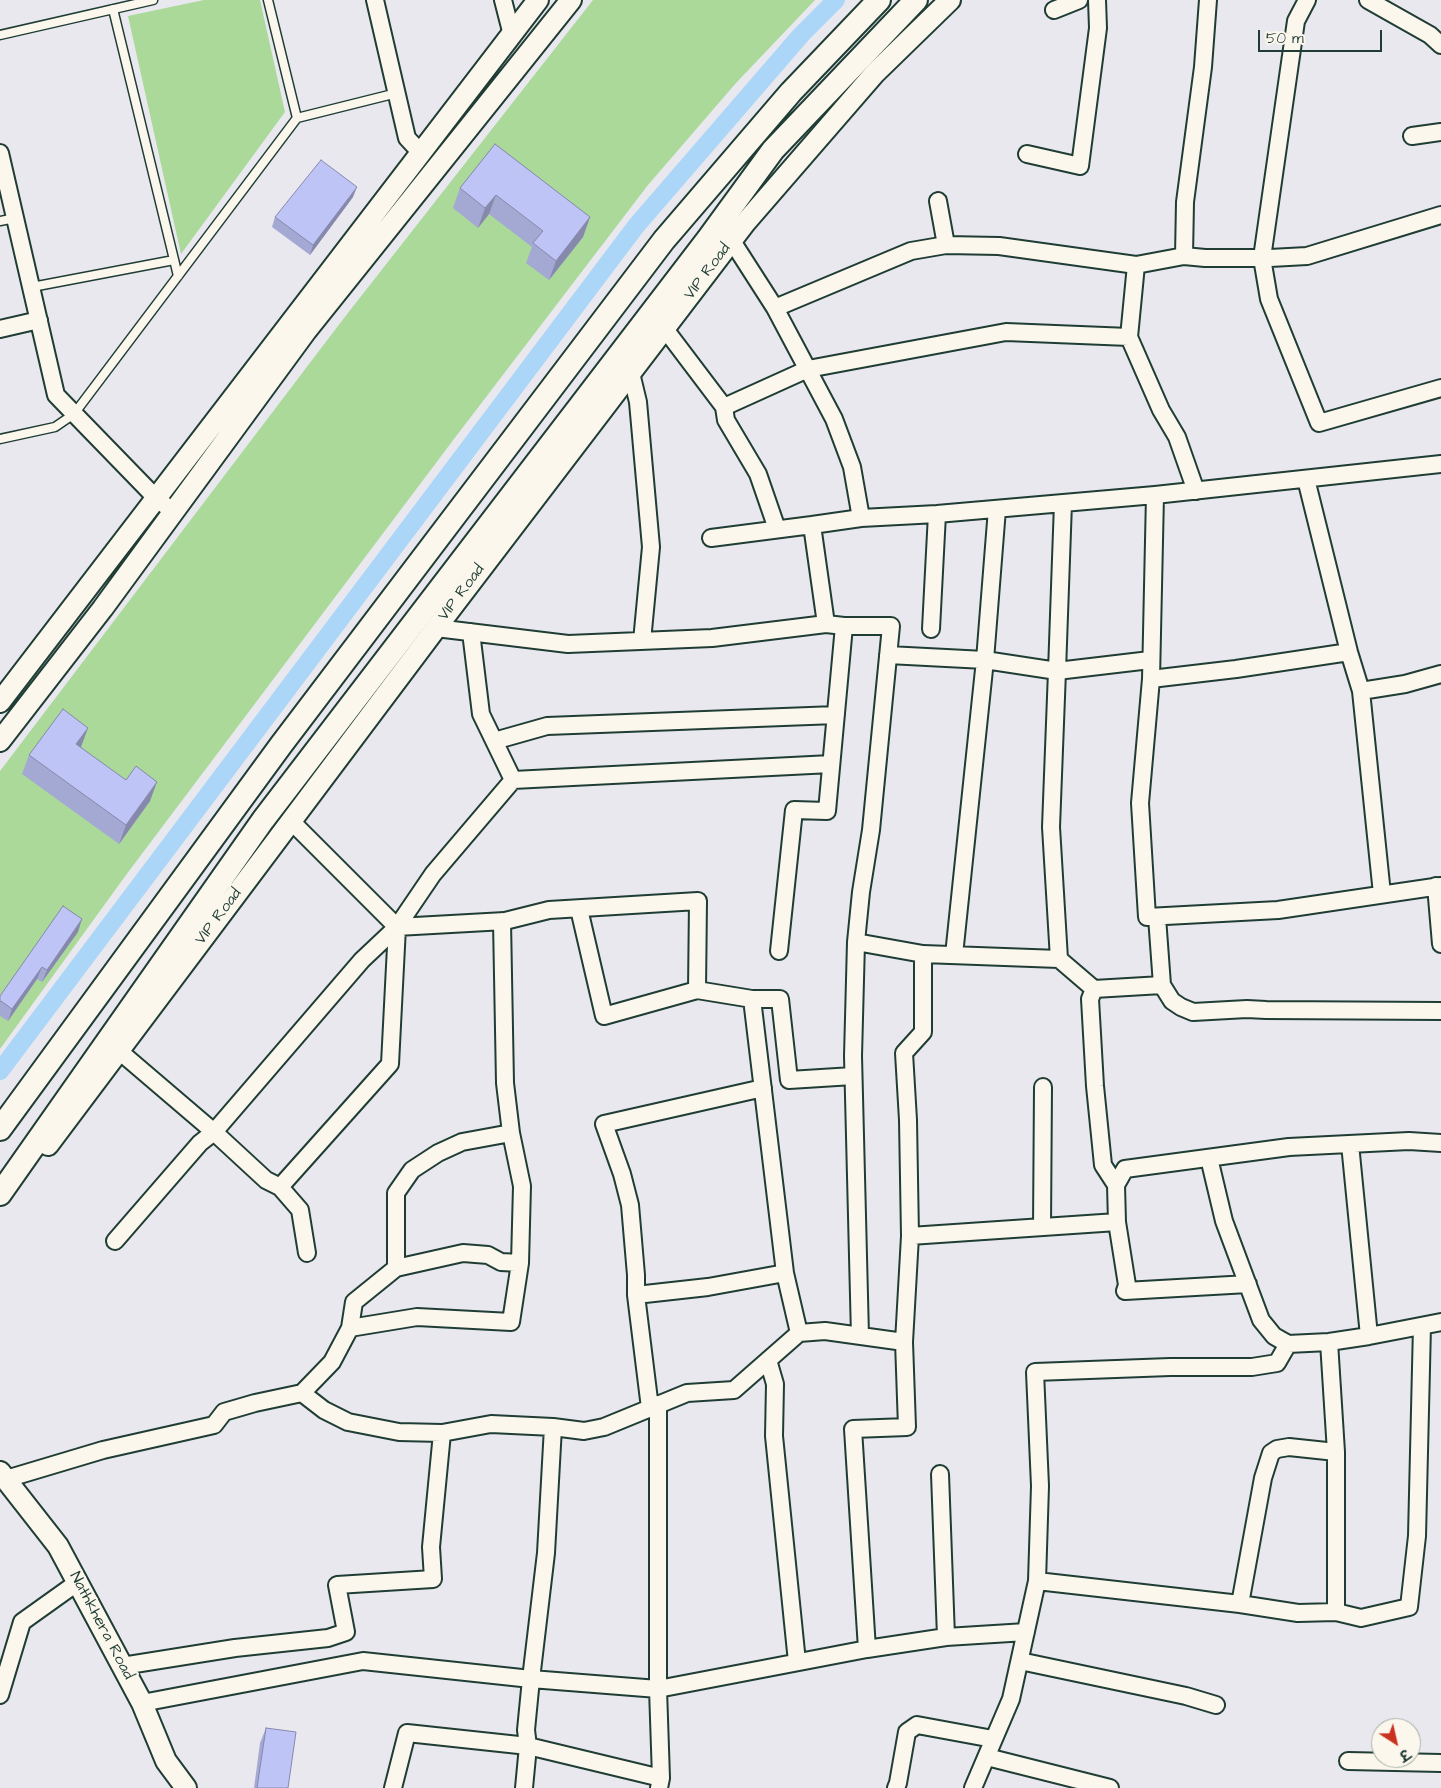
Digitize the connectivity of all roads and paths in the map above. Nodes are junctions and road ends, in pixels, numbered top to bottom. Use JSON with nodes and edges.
{"nodes":[{"id":1,"x":153,"y":0,"type":"edge"},
{"id":2,"x":268,"y":0,"type":"edge"},
{"id":3,"x":375,"y":0,"type":"edge"},
{"id":4,"x":503,"y":0,"type":"edge"},
{"id":5,"x":538,"y":0,"type":"edge"},
{"id":6,"x":571,"y":0,"type":"edge"},
{"id":7,"x":879,"y":0,"type":"edge"},
{"id":8,"x":916,"y":0,"type":"edge"},
{"id":9,"x":950,"y":0,"type":"edge"},
{"id":10,"x":1079,"y":0,"type":"edge"},
{"id":11,"x":1097,"y":0,"type":"edge"},
{"id":12,"x":1208,"y":0,"type":"edge"},
{"id":13,"x":1307,"y":0,"type":"edge"},
{"id":14,"x":1368,"y":0,"type":"edge"},
{"id":15,"x":113,"y":9,"type":"junction"},
{"id":16,"x":1054,"y":10,"type":"dead end"},
{"id":17,"x":512,"y":34,"type":"junction"},
{"id":18,"x":0,"y":35,"type":"edge"},
{"id":19,"x":1437,"y":36,"type":"edge"},
{"id":20,"x":397,"y":92,"type":"junction"},
{"id":21,"x":298,"y":118,"type":"junction"},
{"id":22,"x":1441,"y":132,"type":"edge"},
{"id":23,"x":1412,"y":136,"type":"dead end"},
{"id":24,"x":0,"y":153,"type":"edge"},
{"id":25,"x":421,"y":153,"type":"junction"},
{"id":26,"x":1027,"y":154,"type":"dead end"},
{"id":27,"x":938,"y":201,"type":"dead end"},
{"id":28,"x":1441,"y":215,"type":"edge"},
{"id":29,"x":7,"y":219,"type":"edge"},
{"id":30,"x":732,"y":241,"type":"junction"},
{"id":31,"x":946,"y":245,"type":"junction"},
{"id":32,"x":1184,"y":256,"type":"junction"},
{"id":33,"x":1262,"y":258,"type":"junction"},
{"id":34,"x":174,"y":260,"type":"junction"},
{"id":35,"x":1136,"y":265,"type":"junction"},
{"id":36,"x":178,"y":276,"type":"junction"},
{"id":37,"x":32,"y":287,"type":"junction"},
{"id":38,"x":775,"y":308,"type":"junction"},
{"id":39,"x":39,"y":320,"type":"junction"},
{"id":40,"x":0,"y":329,"type":"edge"},
{"id":41,"x":664,"y":329,"type":"junction"},
{"id":42,"x":1129,"y":337,"type":"junction"},
{"id":43,"x":808,"y":369,"type":"junction"},
{"id":44,"x":631,"y":373,"type":"junction"},
{"id":45,"x":1441,"y":388,"type":"edge"},
{"id":46,"x":724,"y":407,"type":"junction"},
{"id":47,"x":74,"y":414,"type":"junction"},
{"id":48,"x":0,"y":439,"type":"edge"},
{"id":49,"x":1441,"y":464,"type":"edge"},
{"id":50,"x":1306,"y":479,"type":"junction"},
{"id":51,"x":1196,"y":491,"type":"junction"},
{"id":52,"x":1155,"y":495,"type":"junction"},
{"id":53,"x":156,"y":498,"type":"junction"},
{"id":54,"x":1062,"y":503,"type":"junction"},
{"id":55,"x":997,"y":509,"type":"junction"},
{"id":56,"x":174,"y":512,"type":"junction"},
{"id":57,"x":937,"y":514,"type":"junction"},
{"id":58,"x":861,"y":518,"type":"junction"},
{"id":59,"x":812,"y":525,"type":"junction"},
{"id":60,"x":777,"y":529,"type":"junction"},
{"id":61,"x":711,"y":538,"type":"dead end"},
{"id":62,"x":826,"y":624,"type":"junction"},
{"id":63,"x":844,"y":626,"type":"junction"},
{"id":64,"x":436,"y":628,"type":"junction"},
{"id":65,"x":931,"y":629,"type":"dead end"},
{"id":66,"x":471,"y":632,"type":"junction"},
{"id":67,"x":642,"y":641,"type":"junction"},
{"id":68,"x":1349,"y":652,"type":"junction"},
{"id":69,"x":888,"y":655,"type":"junction"},
{"id":70,"x":985,"y":660,"type":"junction"},
{"id":71,"x":1150,"y":660,"type":"junction"},
{"id":72,"x":1057,"y":671,"type":"junction"},
{"id":73,"x":1441,"y":674,"type":"edge"},
{"id":74,"x":1151,"y":679,"type":"junction"},
{"id":75,"x":1361,"y":691,"type":"junction"},
{"id":76,"x":0,"y":702,"type":"edge"},
{"id":77,"x":836,"y":715,"type":"junction"},
{"id":78,"x":0,"y":741,"type":"edge"},
{"id":79,"x":494,"y":741,"type":"junction"},
{"id":80,"x":831,"y":764,"type":"junction"},
{"id":81,"x":513,"y":780,"type":"junction"},
{"id":82,"x":291,"y":821,"type":"junction"},
{"id":83,"x":1438,"y":886,"type":"edge"},
{"id":84,"x":1382,"y":894,"type":"junction"},
{"id":85,"x":579,"y":908,"type":"junction"},
{"id":86,"x":1158,"y":916,"type":"junction"},
{"id":87,"x":502,"y":921,"type":"junction"},
{"id":88,"x":397,"y":927,"type":"junction"},
{"id":89,"x":856,"y":942,"type":"junction"},
{"id":90,"x":1441,"y":944,"type":"edge"},
{"id":91,"x":779,"y":952,"type":"dead end"},
{"id":92,"x":923,"y":954,"type":"junction"},
{"id":93,"x":954,"y":955,"type":"junction"},
{"id":94,"x":1059,"y":959,"type":"junction"},
{"id":95,"x":1162,"y":985,"type":"junction"},
{"id":96,"x":1094,"y":989,"type":"junction"},
{"id":97,"x":697,"y":990,"type":"junction"},
{"id":98,"x":752,"y":999,"type":"junction"},
{"id":99,"x":1441,"y":1011,"type":"edge"},
{"id":100,"x":118,"y":1050,"type":"junction"},
{"id":101,"x":854,"y":1076,"type":"junction"},
{"id":102,"x":1043,"y":1087,"type":"dead end"},
{"id":103,"x":763,"y":1088,"type":"junction"},
{"id":104,"x":0,"y":1129,"type":"edge"},
{"id":105,"x":214,"y":1132,"type":"junction"},
{"id":106,"x":511,"y":1133,"type":"junction"},
{"id":107,"x":1441,"y":1143,"type":"edge"},
{"id":108,"x":1350,"y":1144,"type":"junction"},
{"id":109,"x":1209,"y":1158,"type":"junction"},
{"id":110,"x":1116,"y":1185,"type":"junction"},
{"id":111,"x":280,"y":1187,"type":"junction"},
{"id":112,"x":0,"y":1194,"type":"edge"},
{"id":113,"x":0,"y":1208,"type":"edge"},
{"id":114,"x":1117,"y":1222,"type":"junction"},
{"id":115,"x":1042,"y":1228,"type":"junction"},
{"id":116,"x":910,"y":1236,"type":"junction"},
{"id":117,"x":115,"y":1241,"type":"dead end"},
{"id":118,"x":307,"y":1253,"type":"dead end"},
{"id":119,"x":520,"y":1263,"type":"junction"},
{"id":120,"x":396,"y":1268,"type":"junction"},
{"id":121,"x":784,"y":1273,"type":"junction"},
{"id":122,"x":1248,"y":1284,"type":"junction"},
{"id":123,"x":636,"y":1295,"type":"junction"},
{"id":124,"x":1441,"y":1322,"type":"edge"},
{"id":125,"x":1422,"y":1326,"type":"junction"},
{"id":126,"x":350,"y":1328,"type":"junction"},
{"id":127,"x":799,"y":1333,"type":"junction"},
{"id":128,"x":860,"y":1336,"type":"junction"},
{"id":129,"x":1369,"y":1336,"type":"junction"},
{"id":130,"x":904,"y":1342,"type":"junction"},
{"id":131,"x":1329,"y":1342,"type":"junction"},
{"id":132,"x":1288,"y":1344,"type":"junction"},
{"id":133,"x":768,"y":1360,"type":"junction"},
{"id":134,"x":302,"y":1393,"type":"junction"},
{"id":135,"x":654,"y":1406,"type":"junction"},
{"id":136,"x":552,"y":1427,"type":"junction"},
{"id":137,"x":442,"y":1433,"type":"junction"},
{"id":138,"x":1336,"y":1452,"type":"junction"},
{"id":139,"x":940,"y":1474,"type":"dead end"},
{"id":140,"x":3,"y":1476,"type":"edge"},
{"id":141,"x":1037,"y":1581,"type":"junction"},
{"id":142,"x":78,"y":1582,"type":"junction"},
{"id":143,"x":1240,"y":1604,"type":"junction"},
{"id":144,"x":1336,"y":1612,"type":"junction"},
{"id":145,"x":1026,"y":1632,"type":"junction"},
{"id":146,"x":946,"y":1637,"type":"junction"},
{"id":147,"x":867,"y":1649,"type":"junction"},
{"id":148,"x":1020,"y":1661,"type":"junction"},
{"id":149,"x":797,"y":1662,"type":"junction"},
{"id":150,"x":122,"y":1666,"type":"junction"},
{"id":151,"x":531,"y":1679,"type":"junction"},
{"id":152,"x":1,"y":1688,"type":"edge"},
{"id":153,"x":658,"y":1689,"type":"junction"},
{"id":154,"x":142,"y":1703,"type":"junction"},
{"id":155,"x":1216,"y":1705,"type":"dead end"},
{"id":156,"x":994,"y":1739,"type":"junction"},
{"id":157,"x":528,"y":1746,"type":"junction"},
{"id":158,"x":987,"y":1757,"type":"junction"},
{"id":159,"x":1348,"y":1760,"type":"dead end"},
{"id":160,"x":1441,"y":1763,"type":"edge"},
{"id":161,"x":660,"y":1783,"type":"edge"},
{"id":162,"x":1090,"y":1786,"type":"edge"},
{"id":163,"x":186,"y":1788,"type":"edge"},
{"id":164,"x":393,"y":1788,"type":"edge"},
{"id":165,"x":524,"y":1788,"type":"edge"},
{"id":166,"x":896,"y":1788,"type":"edge"},
{"id":167,"x":973,"y":1788,"type":"edge"},
{"id":168,"x":1110,"y":1788,"type":"edge"}],
"edges":[{"from":1,"to":15,"type":"lane"},
{"from":2,"to":21,"type":"lane"},
{"from":3,"to":20,"type":"street"},
{"from":4,"to":17,"type":"street"},
{"from":5,"to":17,"type":"street"},
{"from":6,"to":56,"type":"street"},
{"from":7,"to":104,"type":"main road"},
{"from":8,"to":112,"type":"main road","name":"VIP Road"},
{"from":9,"to":30,"type":"street","name":"VIP Road"},
{"from":10,"to":16,"type":"street"},
{"from":11,"to":26,"type":"street"},
{"from":12,"to":32,"type":"street"},
{"from":13,"to":33,"type":"street"},
{"from":14,"to":19,"type":"street"},
{"from":15,"to":18,"type":"lane"},
{"from":15,"to":34,"type":"lane"},
{"from":17,"to":25,"type":"street"},
{"from":20,"to":21,"type":"lane"},
{"from":20,"to":25,"type":"street"},
{"from":21,"to":36,"type":"lane"},
{"from":22,"to":23,"type":"street"},
{"from":24,"to":29,"type":"street"},
{"from":25,"to":53,"type":"street"},
{"from":27,"to":31,"type":"street"},
{"from":28,"to":33,"type":"street"},
{"from":29,"to":37,"type":"street"},
{"from":30,"to":38,"type":"street"},
{"from":30,"to":41,"type":"street","name":"VIP Road"},
{"from":31,"to":35,"type":"street"},
{"from":31,"to":38,"type":"street"},
{"from":32,"to":33,"type":"street"},
{"from":32,"to":35,"type":"street"},
{"from":33,"to":45,"type":"street"},
{"from":34,"to":36,"type":"lane"},
{"from":34,"to":37,"type":"lane"},
{"from":35,"to":42,"type":"street"},
{"from":36,"to":47,"type":"lane"},
{"from":37,"to":39,"type":"street"},
{"from":38,"to":43,"type":"street"},
{"from":39,"to":40,"type":"street"},
{"from":39,"to":47,"type":"street"},
{"from":41,"to":44,"type":"street","name":"VIP Road"},
{"from":41,"to":46,"type":"street"},
{"from":42,"to":43,"type":"street"},
{"from":42,"to":51,"type":"street"},
{"from":43,"to":46,"type":"street"},
{"from":43,"to":58,"type":"street"},
{"from":44,"to":64,"type":"street","name":"VIP Road"},
{"from":44,"to":67,"type":"street"},
{"from":46,"to":60,"type":"street"},
{"from":47,"to":48,"type":"lane"},
{"from":47,"to":53,"type":"street"},
{"from":49,"to":50,"type":"street"},
{"from":50,"to":51,"type":"street"},
{"from":50,"to":68,"type":"street"},
{"from":51,"to":52,"type":"street"},
{"from":52,"to":54,"type":"street"},
{"from":52,"to":71,"type":"street"},
{"from":53,"to":56,"type":"street"},
{"from":53,"to":76,"type":"street"},
{"from":54,"to":55,"type":"street"},
{"from":54,"to":72,"type":"street"},
{"from":55,"to":57,"type":"street"},
{"from":55,"to":70,"type":"street"},
{"from":56,"to":78,"type":"street"},
{"from":57,"to":58,"type":"street"},
{"from":57,"to":65,"type":"street"},
{"from":58,"to":59,"type":"street"},
{"from":59,"to":60,"type":"street"},
{"from":59,"to":62,"type":"street"},
{"from":60,"to":61,"type":"street"},
{"from":62,"to":63,"type":"street"},
{"from":62,"to":67,"type":"street"},
{"from":63,"to":69,"type":"street"},
{"from":63,"to":77,"type":"street"},
{"from":64,"to":66,"type":"street"},
{"from":64,"to":82,"type":"street","name":"VIP Road"},
{"from":66,"to":67,"type":"street"},
{"from":66,"to":79,"type":"street"},
{"from":68,"to":74,"type":"street"},
{"from":68,"to":75,"type":"street"},
{"from":69,"to":70,"type":"street"},
{"from":69,"to":89,"type":"street"},
{"from":70,"to":72,"type":"street"},
{"from":70,"to":93,"type":"street"},
{"from":71,"to":72,"type":"street"},
{"from":71,"to":74,"type":"street"},
{"from":72,"to":94,"type":"street"},
{"from":73,"to":75,"type":"street"},
{"from":74,"to":86,"type":"street"},
{"from":75,"to":84,"type":"street"},
{"from":77,"to":79,"type":"street"},
{"from":77,"to":80,"type":"street"},
{"from":79,"to":81,"type":"street"},
{"from":80,"to":81,"type":"street"},
{"from":80,"to":91,"type":"street"},
{"from":81,"to":88,"type":"street"},
{"from":82,"to":88,"type":"street"},
{"from":82,"to":100,"type":"street","name":"VIP Road"},
{"from":83,"to":84,"type":"street"},
{"from":83,"to":90,"type":"street"},
{"from":84,"to":86,"type":"street"},
{"from":85,"to":87,"type":"street"},
{"from":85,"to":97,"type":"street"},
{"from":85,"to":97,"type":"street"},
{"from":86,"to":95,"type":"street"},
{"from":87,"to":88,"type":"street"},
{"from":87,"to":106,"type":"street"},
{"from":88,"to":105,"type":"street"},
{"from":88,"to":111,"type":"street"},
{"from":89,"to":92,"type":"street"},
{"from":89,"to":101,"type":"street"},
{"from":92,"to":93,"type":"street"},
{"from":92,"to":116,"type":"street"},
{"from":93,"to":94,"type":"street"},
{"from":94,"to":96,"type":"street"},
{"from":95,"to":96,"type":"street"},
{"from":95,"to":99,"type":"street"},
{"from":96,"to":110,"type":"street"},
{"from":97,"to":98,"type":"street"},
{"from":98,"to":101,"type":"street"},
{"from":98,"to":103,"type":"street"},
{"from":100,"to":105,"type":"street"},
{"from":100,"to":113,"type":"street","name":"VIP Road"},
{"from":101,"to":128,"type":"street"},
{"from":102,"to":115,"type":"street"},
{"from":103,"to":121,"type":"street"},
{"from":103,"to":123,"type":"street"},
{"from":105,"to":111,"type":"street"},
{"from":105,"to":117,"type":"street"},
{"from":106,"to":119,"type":"street"},
{"from":106,"to":120,"type":"street"},
{"from":107,"to":108,"type":"street"},
{"from":108,"to":109,"type":"street"},
{"from":108,"to":129,"type":"street"},
{"from":109,"to":110,"type":"street"},
{"from":109,"to":122,"type":"street"},
{"from":110,"to":114,"type":"street"},
{"from":111,"to":118,"type":"street"},
{"from":114,"to":115,"type":"street"},
{"from":114,"to":122,"type":"street"},
{"from":115,"to":116,"type":"street"},
{"from":116,"to":130,"type":"street"},
{"from":119,"to":120,"type":"street"},
{"from":119,"to":126,"type":"street"},
{"from":120,"to":126,"type":"street"},
{"from":121,"to":123,"type":"street"},
{"from":121,"to":127,"type":"street"},
{"from":122,"to":132,"type":"street"},
{"from":123,"to":135,"type":"street"},
{"from":124,"to":125,"type":"street"},
{"from":125,"to":129,"type":"street"},
{"from":125,"to":144,"type":"street"},
{"from":126,"to":134,"type":"street"},
{"from":127,"to":128,"type":"street"},
{"from":127,"to":133,"type":"street"},
{"from":128,"to":130,"type":"street"},
{"from":129,"to":131,"type":"street"},
{"from":130,"to":147,"type":"street"},
{"from":131,"to":132,"type":"street"},
{"from":131,"to":138,"type":"street"},
{"from":132,"to":141,"type":"street"},
{"from":133,"to":135,"type":"street"},
{"from":133,"to":149,"type":"street"},
{"from":134,"to":137,"type":"street"},
{"from":134,"to":140,"type":"street"},
{"from":135,"to":136,"type":"street"},
{"from":135,"to":153,"type":"street"},
{"from":136,"to":137,"type":"street"},
{"from":136,"to":151,"type":"street"},
{"from":137,"to":150,"type":"street"},
{"from":138,"to":143,"type":"street"},
{"from":138,"to":144,"type":"street"},
{"from":139,"to":146,"type":"street"},
{"from":140,"to":142,"type":"street","name":"Nathkhera Road"},
{"from":141,"to":143,"type":"street"},
{"from":141,"to":145,"type":"street"},
{"from":142,"to":150,"type":"street","name":"Nathkhera Road"},
{"from":142,"to":152,"type":"street"},
{"from":143,"to":144,"type":"street"},
{"from":145,"to":146,"type":"street"},
{"from":145,"to":148,"type":"street"},
{"from":146,"to":147,"type":"street"},
{"from":147,"to":149,"type":"street"},
{"from":148,"to":155,"type":"street"},
{"from":148,"to":156,"type":"street"},
{"from":149,"to":153,"type":"street"},
{"from":150,"to":154,"type":"street","name":"Nathkhera Road"},
{"from":151,"to":153,"type":"street"},
{"from":151,"to":154,"type":"street"},
{"from":151,"to":157,"type":"street"},
{"from":153,"to":161,"type":"street"},
{"from":154,"to":163,"type":"street","name":"Nathkhera Road"},
{"from":156,"to":158,"type":"street"},
{"from":156,"to":166,"type":"street"},
{"from":157,"to":161,"type":"street"},
{"from":157,"to":164,"type":"street"},
{"from":157,"to":165,"type":"street"},
{"from":158,"to":162,"type":"street"},
{"from":158,"to":167,"type":"street"},
{"from":159,"to":160,"type":"street"},
{"from":162,"to":168,"type":"street"}]}
